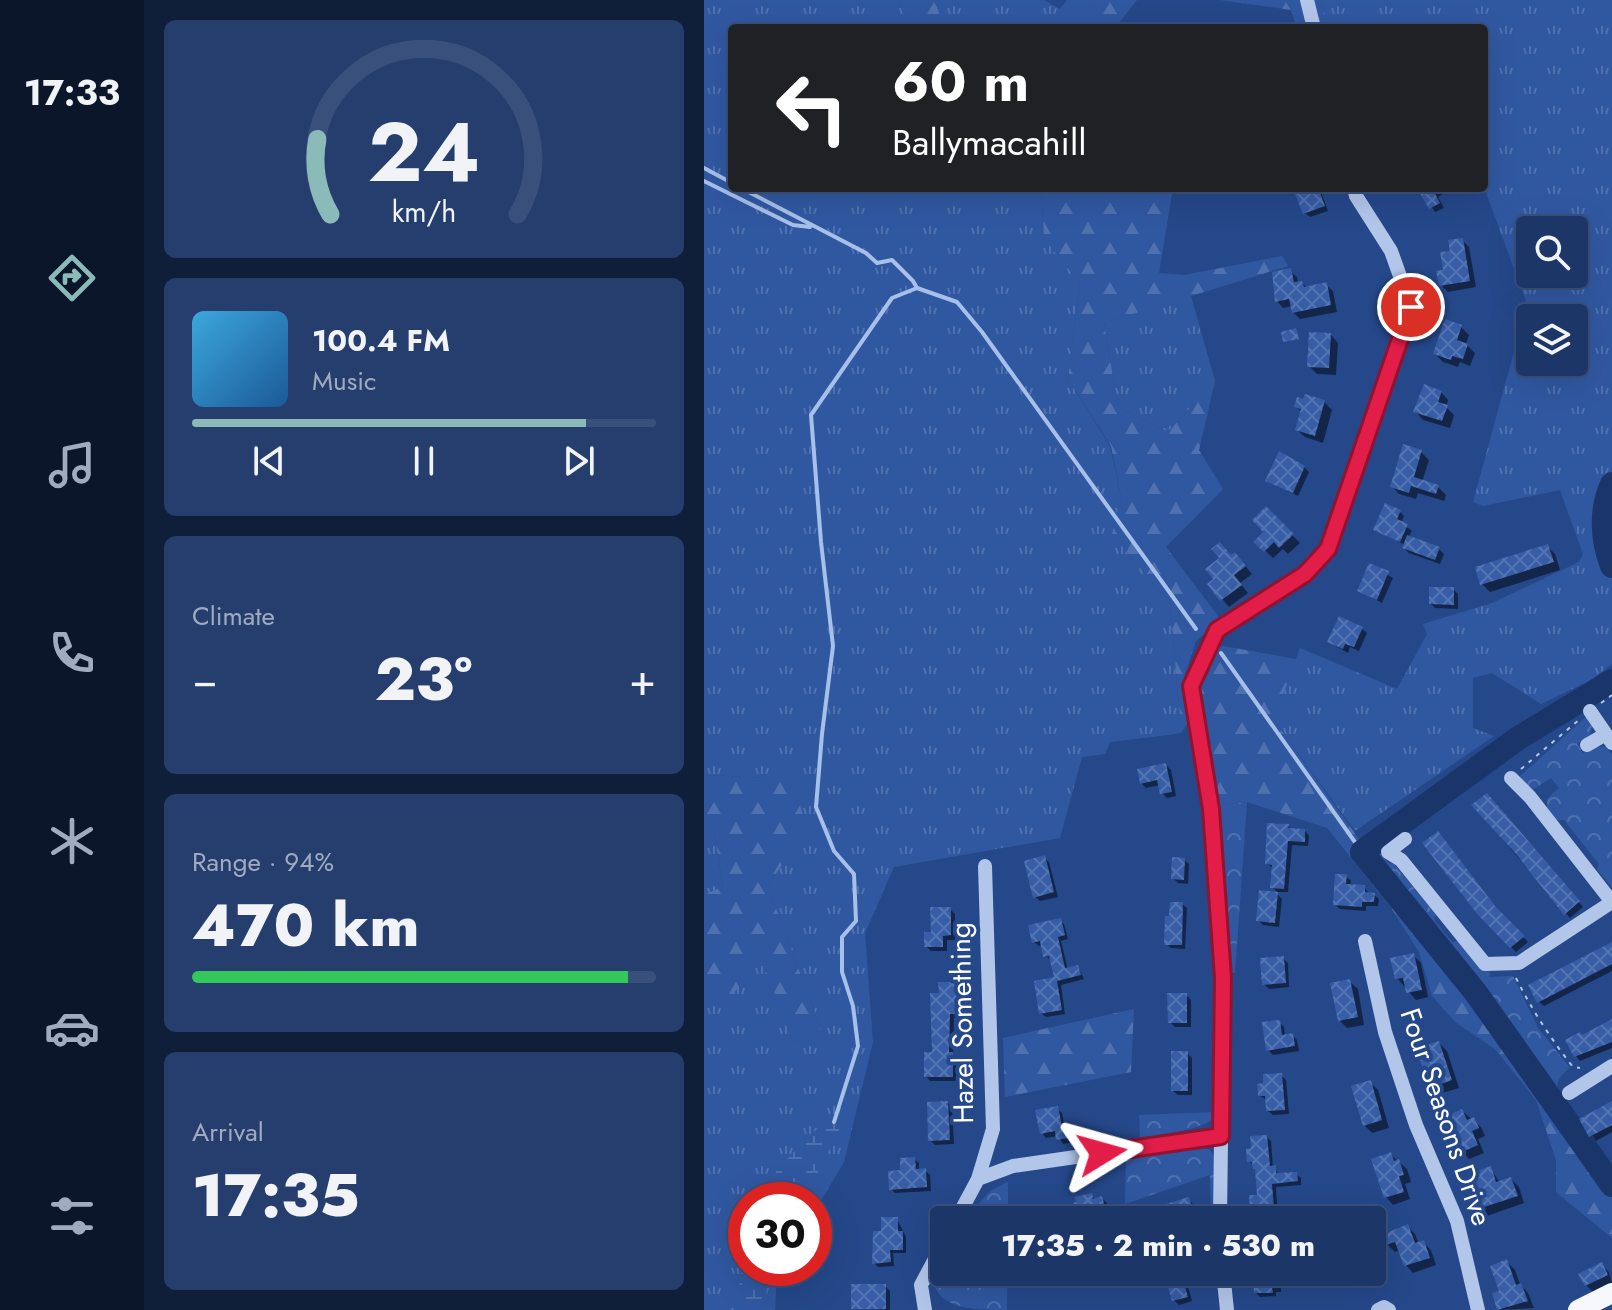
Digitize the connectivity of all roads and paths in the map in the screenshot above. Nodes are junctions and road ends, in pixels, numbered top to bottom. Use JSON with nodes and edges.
{"nodes":[{"id":1,"x":1307,"y":0,"type":"edge"},
{"id":2,"x":1313,"y":24,"type":"edge"},
{"id":3,"x":1355,"y":192,"type":"edge"},
{"id":4,"x":1612,"y":695,"type":"edge"},
{"id":5,"x":1590,"y":711,"type":"junction"},
{"id":6,"x":1609,"y":738,"type":"edge"},
{"id":7,"x":1587,"y":745,"type":"dead end"},
{"id":8,"x":1511,"y":778,"type":"joint"},
{"id":9,"x":1405,"y":839,"type":"dead end"},
{"id":10,"x":985,"y":866,"type":"dead end"},
{"id":11,"x":1612,"y":902,"type":"edge"},
{"id":12,"x":1365,"y":941,"type":"dead end"},
{"id":13,"x":1519,"y":963,"type":"junction"},
{"id":14,"x":1607,"y":1069,"type":"edge"},
{"id":15,"x":1569,"y":1093,"type":"dead end"},
{"id":16,"x":1221,"y":1136,"type":"junction"},
{"id":17,"x":978,"y":1179,"type":"junction"},
{"id":18,"x":964,"y":1206,"type":"edge"},
{"id":19,"x":1220,"y":1206,"type":"edge"},
{"id":20,"x":930,"y":1268,"type":"edge"},
{"id":21,"x":1224,"y":1286,"type":"edge"},
{"id":22,"x":1612,"y":1293,"type":"edge"},
{"id":23,"x":925,"y":1310,"type":"edge"},
{"id":24,"x":1227,"y":1310,"type":"edge"},
{"id":25,"x":1378,"y":1310,"type":"edge"},
{"id":26,"x":1389,"y":1310,"type":"edge"},
{"id":27,"x":1478,"y":1310,"type":"edge"},
{"id":28,"x":1578,"y":1310,"type":"edge"}],
"edges":[{"from":1,"to":2,"type":"street"},
{"from":3,"to":16,"type":"street"},
{"from":4,"to":5,"type":"path"},
{"from":5,"to":6,"type":"street"},
{"from":5,"to":8,"type":"path"},
{"from":6,"to":7,"type":"street"},
{"from":8,"to":11,"type":"street"},
{"from":9,"to":13,"type":"street"},
{"from":10,"to":17,"type":"street","name":"Hazel Something"},
{"from":11,"to":13,"type":"street"},
{"from":12,"to":27,"type":"street","name":"Four Seasons Drive"},
{"from":13,"to":14,"type":"path"},
{"from":14,"to":15,"type":"street"},
{"from":16,"to":17,"type":"street"},
{"from":16,"to":19,"type":"street"},
{"from":17,"to":18,"type":"street","name":"Hazel Something"},
{"from":20,"to":23,"type":"street"},
{"from":21,"to":24,"type":"street"},
{"from":22,"to":28,"type":"main road"},
{"from":25,"to":26,"type":"street"}]}
